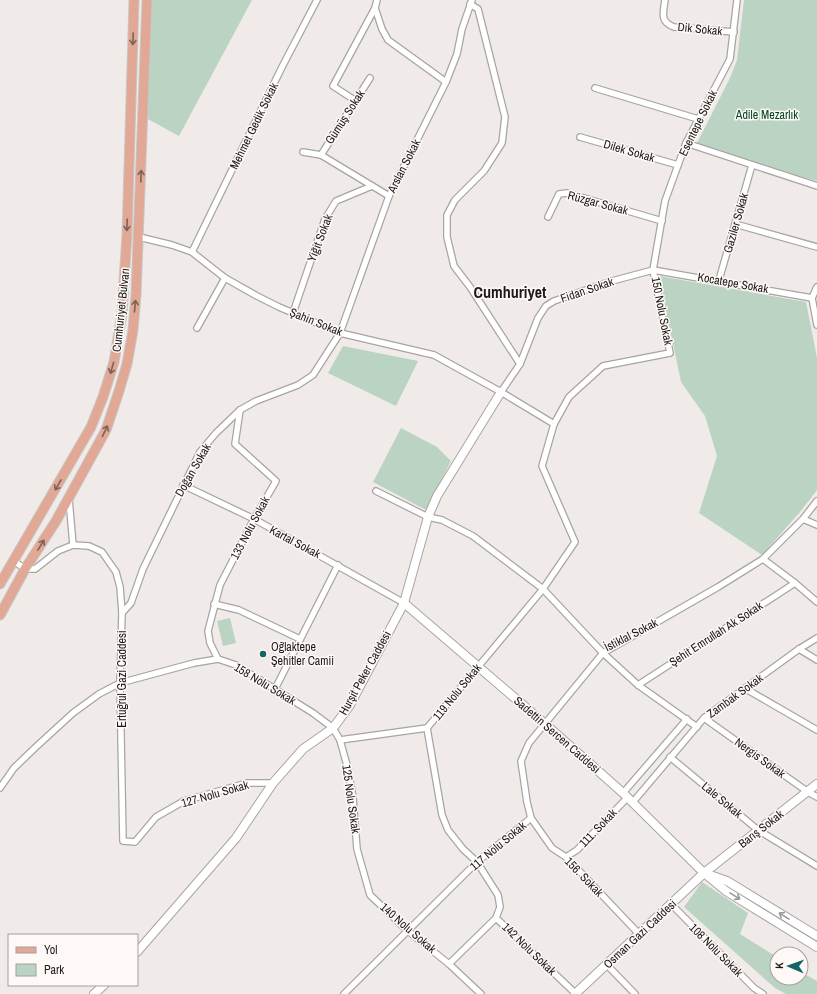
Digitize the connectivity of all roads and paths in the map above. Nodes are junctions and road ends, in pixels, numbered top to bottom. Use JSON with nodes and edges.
{"nodes":[{"id":1,"x":134,"y":0,"type":"edge"},
{"id":2,"x":147,"y":0,"type":"edge"},
{"id":3,"x":317,"y":0,"type":"edge"},
{"id":4,"x":377,"y":0,"type":"edge"},
{"id":5,"x":665,"y":0,"type":"edge"},
{"id":6,"x":737,"y":0,"type":"edge"},
{"id":7,"x":471,"y":2,"type":"edge"},
{"id":8,"x":375,"y":8,"type":"junction"},
{"id":9,"x":734,"y":32,"type":"junction"},
{"id":10,"x":370,"y":78,"type":"dead end"},
{"id":11,"x":446,"y":82,"type":"junction"},
{"id":12,"x":595,"y":88,"type":"dead end"},
{"id":13,"x":356,"y":101,"type":"junction"},
{"id":14,"x":698,"y":119,"type":"junction"},
{"id":15,"x":580,"y":137,"type":"dead end"},
{"id":16,"x":686,"y":143,"type":"junction"},
{"id":17,"x":303,"y":152,"type":"dead end"},
{"id":18,"x":321,"y":155,"type":"junction"},
{"id":19,"x":678,"y":165,"type":"junction"},
{"id":20,"x":752,"y":165,"type":"junction"},
{"id":21,"x":372,"y":186,"type":"junction"},
{"id":22,"x":817,"y":186,"type":"edge"},
{"id":23,"x":389,"y":196,"type":"junction"},
{"id":24,"x":548,"y":217,"type":"dead end"},
{"id":25,"x":662,"y":222,"type":"junction"},
{"id":26,"x":735,"y":224,"type":"junction"},
{"id":27,"x":139,"y":237,"type":"junction"},
{"id":28,"x":817,"y":247,"type":"edge"},
{"id":29,"x":192,"y":252,"type":"junction"},
{"id":30,"x":653,"y":270,"type":"junction"},
{"id":31,"x":225,"y":278,"type":"junction"},
{"id":32,"x":719,"y":280,"type":"junction"},
{"id":33,"x":817,"y":287,"type":"edge"},
{"id":34,"x":812,"y":298,"type":"junction"},
{"id":35,"x":293,"y":313,"type":"junction"},
{"id":36,"x":817,"y":325,"type":"edge"},
{"id":37,"x":197,"y":328,"type":"dead end"},
{"id":38,"x":340,"y":333,"type":"junction"},
{"id":39,"x":520,"y":364,"type":"junction"},
{"id":40,"x":501,"y":392,"type":"junction"},
{"id":41,"x":240,"y":410,"type":"junction"},
{"id":42,"x":554,"y":424,"type":"junction"},
{"id":43,"x":183,"y":485,"type":"junction"},
{"id":44,"x":376,"y":490,"type":"dead end"},
{"id":45,"x":69,"y":496,"type":"junction"},
{"id":46,"x":817,"y":501,"type":"edge"},
{"id":47,"x":428,"y":517,"type":"junction"},
{"id":48,"x":254,"y":519,"type":"junction"},
{"id":49,"x":803,"y":519,"type":"junction"},
{"id":50,"x":817,"y":524,"type":"edge"},
{"id":51,"x":74,"y":545,"type":"junction"},
{"id":52,"x":763,"y":559,"type":"junction"},
{"id":53,"x":14,"y":561,"type":"junction"},
{"id":54,"x":338,"y":565,"type":"junction"},
{"id":55,"x":26,"y":569,"type":"junction"},
{"id":56,"x":795,"y":583,"type":"junction"},
{"id":57,"x":0,"y":584,"type":"edge"},
{"id":58,"x":543,"y":589,"type":"junction"},
{"id":59,"x":817,"y":602,"type":"edge"},
{"id":60,"x":404,"y":603,"type":"junction"},
{"id":61,"x":214,"y":604,"type":"junction"},
{"id":62,"x":122,"y":613,"type":"junction"},
{"id":63,"x":0,"y":614,"type":"edge"},
{"id":64,"x":817,"y":638,"type":"edge"},
{"id":65,"x":300,"y":639,"type":"junction"},
{"id":66,"x":799,"y":649,"type":"junction"},
{"id":67,"x":603,"y":653,"type":"junction"},
{"id":68,"x":218,"y":659,"type":"junction"},
{"id":69,"x":817,"y":660,"type":"edge"},
{"id":70,"x":478,"y":666,"type":"junction"},
{"id":71,"x":120,"y":683,"type":"junction"},
{"id":72,"x":638,"y":685,"type":"junction"},
{"id":73,"x":746,"y":688,"type":"junction"},
{"id":74,"x":275,"y":689,"type":"junction"},
{"id":75,"x":704,"y":718,"type":"junction"},
{"id":76,"x":686,"y":719,"type":"junction"},
{"id":77,"x":544,"y":723,"type":"junction"},
{"id":78,"x":697,"y":726,"type":"junction"},
{"id":79,"x":333,"y":728,"type":"junction"},
{"id":80,"x":427,"y":728,"type":"junction"},
{"id":81,"x":817,"y":730,"type":"edge"},
{"id":82,"x":340,"y":740,"type":"junction"},
{"id":83,"x":670,"y":757,"type":"junction"},
{"id":84,"x":273,"y":783,"type":"junction"},
{"id":85,"x":817,"y":784,"type":"edge"},
{"id":86,"x":0,"y":788,"type":"edge"},
{"id":87,"x":808,"y":792,"type":"junction"},
{"id":88,"x":628,"y":797,"type":"junction"},
{"id":89,"x":817,"y":797,"type":"edge"},
{"id":90,"x":531,"y":818,"type":"junction"},
{"id":91,"x":758,"y":830,"type":"junction"},
{"id":92,"x":123,"y":841,"type":"joint"},
{"id":93,"x":357,"y":849,"type":"joint"},
{"id":94,"x":566,"y":857,"type":"junction"},
{"id":95,"x":477,"y":862,"type":"junction"},
{"id":96,"x":817,"y":866,"type":"edge"},
{"id":97,"x":704,"y":873,"type":"junction"},
{"id":98,"x":671,"y":904,"type":"junction"},
{"id":99,"x":496,"y":918,"type":"junction"},
{"id":100,"x":408,"y":931,"type":"junction"},
{"id":101,"x":639,"y":934,"type":"junction"},
{"id":102,"x":817,"y":936,"type":"edge"},
{"id":103,"x":817,"y":947,"type":"edge"},
{"id":104,"x":138,"y":951,"type":"edge"},
{"id":105,"x":450,"y":964,"type":"junction"},
{"id":106,"x":607,"y":965,"type":"junction"},
{"id":107,"x":103,"y":986,"type":"edge"},
{"id":108,"x":94,"y":994,"type":"edge"},
{"id":109,"x":344,"y":994,"type":"edge"},
{"id":110,"x":481,"y":994,"type":"edge"},
{"id":111,"x":576,"y":994,"type":"edge"},
{"id":112,"x":635,"y":994,"type":"edge"},
{"id":113,"x":763,"y":994,"type":"edge"}],
"edges":[{"from":1,"to":53,"type":"main road","name":"Cumhuriyet Bulvarı","one_way":true},
{"from":27,"to":2,"type":"main road","name":"Cumhuriyet Bulvarı","one_way":true},
{"from":3,"to":29,"type":"street","name":"Mehmet Gedik Sokak"},
{"from":4,"to":8,"type":"street"},
{"from":5,"to":9,"type":"street","name":"Dik Sokak"},
{"from":6,"to":9,"type":"street","name":"Esentepe Sokak"},
{"from":7,"to":11,"type":"street","name":"Arslan Sokak"},
{"from":7,"to":39,"type":"street"},
{"from":8,"to":11,"type":"street"},
{"from":8,"to":13,"type":"street"},
{"from":9,"to":14,"type":"street","name":"Esentepe Sokak"},
{"from":10,"to":13,"type":"street","name":"Gümüş Sokak"},
{"from":11,"to":23,"type":"street","name":"Arslan Sokak"},
{"from":12,"to":14,"type":"street"},
{"from":13,"to":18,"type":"street","name":"Gümüş Sokak"},
{"from":14,"to":16,"type":"street","name":"Esentepe Sokak"},
{"from":15,"to":19,"type":"street","name":"Dilek Sokak"},
{"from":16,"to":19,"type":"street","name":"Esentepe Sokak"},
{"from":16,"to":20,"type":"street"},
{"from":17,"to":18,"type":"street"},
{"from":18,"to":21,"type":"street"},
{"from":19,"to":25,"type":"street","name":"Esentepe Sokak"},
{"from":20,"to":22,"type":"street"},
{"from":20,"to":26,"type":"street","name":"Gaziler Sokak"},
{"from":21,"to":23,"type":"street"},
{"from":21,"to":35,"type":"street","name":"Yiğit Sokak"},
{"from":23,"to":38,"type":"street","name":"Arslan Sokak"},
{"from":24,"to":25,"type":"street","name":"Rüzgar Sokak"},
{"from":25,"to":30,"type":"street","name":"Esentepe Sokak"},
{"from":26,"to":28,"type":"street"},
{"from":26,"to":32,"type":"street","name":"Gaziler Sokak"},
{"from":27,"to":29,"type":"street","name":"Şahin Sokak"},
{"from":45,"to":27,"type":"main road","name":"Cumhuriyet Bulvarı","one_way":true},
{"from":29,"to":31,"type":"street","name":"Şahin Sokak"},
{"from":30,"to":32,"type":"street","name":"Kocatepe Sokak"},
{"from":30,"to":39,"type":"street","name":"Fidan Sokak"},
{"from":30,"to":42,"type":"street","name":"150 Nolu Sokak"},
{"from":31,"to":35,"type":"street","name":"Şahin Sokak"},
{"from":31,"to":37,"type":"street"},
{"from":32,"to":34,"type":"street","name":"Kocatepe Sokak"},
{"from":33,"to":34,"type":"street"},
{"from":34,"to":36,"type":"street"},
{"from":35,"to":38,"type":"street","name":"Şahin Sokak"},
{"from":38,"to":40,"type":"street","name":"Şahin Sokak"},
{"from":38,"to":41,"type":"street","name":"Doğan Sokak"},
{"from":39,"to":40,"type":"street","name":"Fidan Sokak"},
{"from":40,"to":42,"type":"street","name":"Şahin Sokak"},
{"from":40,"to":47,"type":"street","name":"Hurşit Peker Caddesi"},
{"from":41,"to":43,"type":"street","name":"Doğan Sokak"},
{"from":41,"to":48,"type":"street","name":"133 Nolu Sokak"},
{"from":42,"to":58,"type":"street","name":"119 Nolu Sokak"},
{"from":43,"to":48,"type":"street","name":"Kartal Sokak"},
{"from":43,"to":62,"type":"street","name":"Doğan Sokak"},
{"from":44,"to":47,"type":"street","name":"İstiklal Sokak"},
{"from":45,"to":51,"type":"street"},
{"from":55,"to":45,"type":"main road","name":"Cumhuriyet Bulvarı","one_way":true},
{"from":46,"to":49,"type":"street","name":"İstiklal Sokak"},
{"from":47,"to":58,"type":"street","name":"İstiklal Sokak"},
{"from":47,"to":60,"type":"street","name":"Hurşit Peker Caddesi"},
{"from":48,"to":54,"type":"street","name":"Kartal Sokak"},
{"from":48,"to":61,"type":"street","name":"133 Nolu Sokak"},
{"from":49,"to":50,"type":"street"},
{"from":49,"to":52,"type":"street","name":"İstiklal Sokak"},
{"from":51,"to":55,"type":"street"},
{"from":51,"to":62,"type":"street","name":"Ertuğrul Gazi Caddesi"},
{"from":52,"to":56,"type":"street"},
{"from":52,"to":67,"type":"street","name":"İstiklal Sokak"},
{"from":53,"to":55,"type":"street"},
{"from":53,"to":57,"type":"main road","name":"Cumhuriyet Bulvarı"},
{"from":54,"to":60,"type":"street","name":"Kartal Sokak"},
{"from":54,"to":65,"type":"street"},
{"from":55,"to":63,"type":"main road","name":"Cumhuriyet Bulvarı"},
{"from":56,"to":59,"type":"street"},
{"from":56,"to":72,"type":"street","name":"Şehit Emrullah Ak Sokak"},
{"from":58,"to":67,"type":"street","name":"İstiklal Sokak"},
{"from":58,"to":70,"type":"street","name":"119 Nolu Sokak"},
{"from":60,"to":70,"type":"street","name":"Sadettin Sercen Caddesi"},
{"from":60,"to":79,"type":"street","name":"Hurşit Peker Caddesi"},
{"from":61,"to":65,"type":"street"},
{"from":61,"to":68,"type":"street","name":"133 Nolu Sokak"},
{"from":62,"to":71,"type":"street","name":"Ertuğrul Gazi Caddesi"},
{"from":64,"to":66,"type":"street","name":"Zambak Sokak"},
{"from":65,"to":74,"type":"street"},
{"from":66,"to":69,"type":"street"},
{"from":66,"to":73,"type":"street","name":"Zambak Sokak"},
{"from":67,"to":72,"type":"street"},
{"from":67,"to":77,"type":"street","name":"117 Nolu Sokak"},
{"from":68,"to":71,"type":"street","name":"158 Nolu Sokak"},
{"from":68,"to":74,"type":"street","name":"158 Nolu Sokak"},
{"from":70,"to":77,"type":"street","name":"Sadettin Sercen Caddesi"},
{"from":70,"to":80,"type":"street","name":"119 Nolu Sokak"},
{"from":71,"to":86,"type":"street","name":"158 Nolu Sokak"},
{"from":71,"to":92,"type":"street","name":"Ertuğrul Gazi Caddesi"},
{"from":72,"to":76,"type":"street"},
{"from":73,"to":75,"type":"street","name":"Zambak Sokak"},
{"from":73,"to":81,"type":"street"},
{"from":74,"to":79,"type":"street","name":"158 Nolu Sokak"},
{"from":75,"to":78,"type":"street","name":"Zambak Sokak"},
{"from":75,"to":87,"type":"street","name":"Nergis Sokak"},
{"from":76,"to":78,"type":"street"},
{"from":76,"to":88,"type":"street"},
{"from":77,"to":88,"type":"street","name":"Sadettin Sercen Caddesi"},
{"from":77,"to":90,"type":"street","name":"117 Nolu Sokak"},
{"from":78,"to":83,"type":"street","name":"Zambak Sokak"},
{"from":79,"to":82,"type":"street","name":"125 Nolu Sokak"},
{"from":79,"to":84,"type":"street","name":"Hurşit Peker Caddesi"},
{"from":80,"to":82,"type":"street","name":"119 Nolu Sokak"},
{"from":80,"to":95,"type":"street","name":"142 Nolu Sokak"},
{"from":82,"to":93,"type":"street","name":"125 Nolu Sokak"},
{"from":83,"to":88,"type":"street","name":"Zambak Sokak"},
{"from":83,"to":91,"type":"street","name":"Lale Sokak"},
{"from":84,"to":92,"type":"street","name":"127 Nolu Sokak"},
{"from":84,"to":104,"type":"street","name":"Hurşit Peker Caddesi"},
{"from":85,"to":87,"type":"street","name":"Barış Sokak"},
{"from":87,"to":89,"type":"street","name":"Nergis Sokak"},
{"from":87,"to":91,"type":"street","name":"Barış Sokak"},
{"from":88,"to":94,"type":"street","name":"111. Sokak"},
{"from":88,"to":97,"type":"street","name":"Sadettin Sercen Caddesi"},
{"from":90,"to":94,"type":"street","name":"156. Sokak"},
{"from":90,"to":95,"type":"street","name":"117 Nolu Sokak"},
{"from":91,"to":96,"type":"street","name":"Lale Sokak"},
{"from":91,"to":97,"type":"street","name":"Barış Sokak"},
{"from":93,"to":100,"type":"street","name":"140 Nolu Sokak"},
{"from":94,"to":101,"type":"street","name":"156. Sokak"},
{"from":95,"to":99,"type":"street","name":"142 Nolu Sokak"},
{"from":95,"to":100,"type":"street","name":"117 Nolu Sokak"},
{"from":97,"to":98,"type":"street","name":"Osman Gazi Caddesi"},
{"from":102,"to":97,"type":"street","name":"Sadettin Sercen Caddesi","one_way":true},
{"from":97,"to":103,"type":"street","name":"Sadettin Sercen Caddesi","one_way":true},
{"from":98,"to":101,"type":"street","name":"Osman Gazi Caddesi"},
{"from":98,"to":113,"type":"street","name":"108 Nolu Sokak"},
{"from":99,"to":105,"type":"street"},
{"from":99,"to":111,"type":"street","name":"142 Nolu Sokak"},
{"from":100,"to":105,"type":"street","name":"140 Nolu Sokak"},
{"from":100,"to":109,"type":"street","name":"117 Nolu Sokak"},
{"from":101,"to":106,"type":"street","name":"Osman Gazi Caddesi"},
{"from":105,"to":110,"type":"street","name":"140 Nolu Sokak"},
{"from":106,"to":111,"type":"street","name":"Osman Gazi Caddesi"},
{"from":106,"to":112,"type":"street"},
{"from":107,"to":108,"type":"street"}]}
